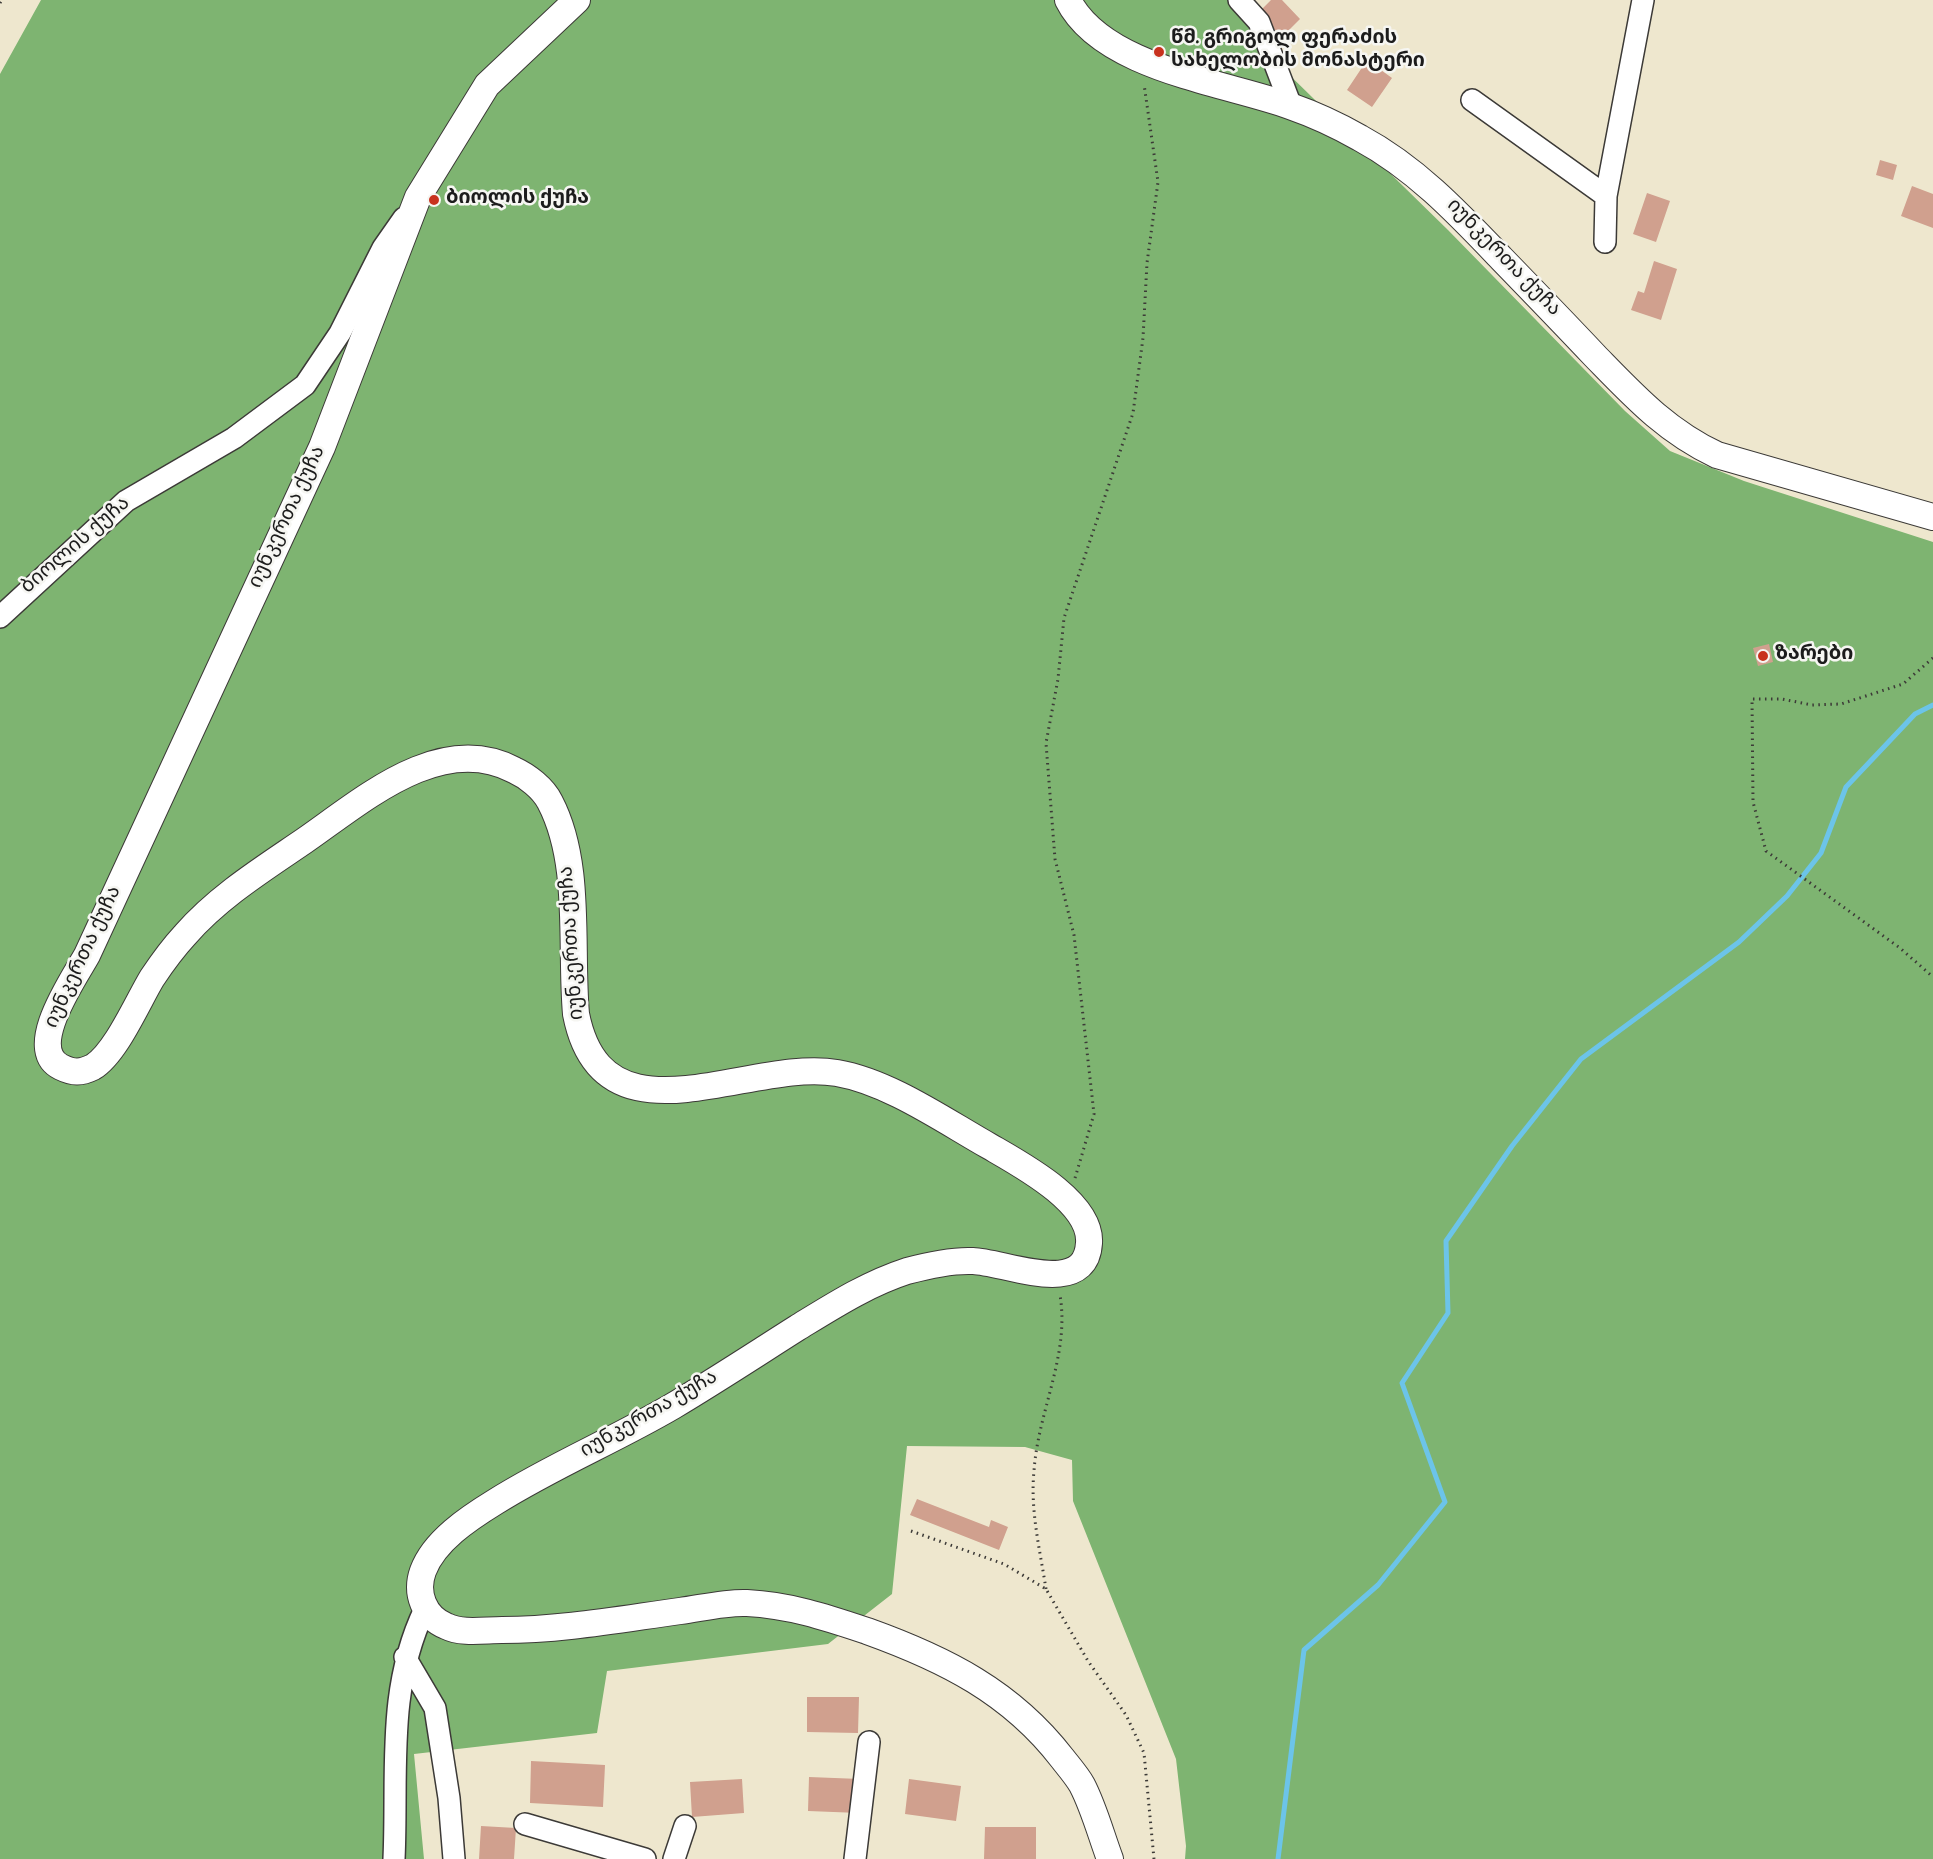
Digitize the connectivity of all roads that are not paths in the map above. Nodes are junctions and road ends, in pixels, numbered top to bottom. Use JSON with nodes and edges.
{"nodes":[{"id":1,"x":577,"y":0,"type":"edge"},
{"id":2,"x":1068,"y":0,"type":"edge"},
{"id":3,"x":1239,"y":0,"type":"edge"},
{"id":4,"x":1643,"y":0,"type":"edge"},
{"id":5,"x":1472,"y":100,"type":"dead end"},
{"id":6,"x":1291,"y":106,"type":"junction"},
{"id":7,"x":1606,"y":196,"type":"junction"},
{"id":8,"x":418,"y":197,"type":"junction"},
{"id":9,"x":1605,"y":242,"type":"dead end"},
{"id":10,"x":1933,"y":517,"type":"edge"},
{"id":11,"x":0,"y":617,"type":"edge"},
{"id":12,"x":425,"y":1609,"type":"junction"},
{"id":13,"x":405,"y":1657,"type":"junction"},
{"id":14,"x":868,"y":1742,"type":"dead end"},
{"id":15,"x":525,"y":1824,"type":"dead end"},
{"id":16,"x":685,"y":1826,"type":"dead end"},
{"id":17,"x":394,"y":1859,"type":"edge"},
{"id":18,"x":454,"y":1859,"type":"edge"},
{"id":19,"x":645,"y":1859,"type":"edge"},
{"id":20,"x":674,"y":1859,"type":"edge"},
{"id":21,"x":855,"y":1859,"type":"edge"},
{"id":22,"x":1110,"y":1859,"type":"edge"}],
"edges":[{"from":1,"to":8,"type":"main road","name":"იუნკერთა ქუჩა"},
{"from":2,"to":6,"type":"main road","name":"იუნკერთა ქუჩა"},
{"from":3,"to":6,"type":"street"},
{"from":4,"to":7,"type":"street"},
{"from":5,"to":7,"type":"street"},
{"from":6,"to":10,"type":"main road","name":"იუნკერთა ქუჩა"},
{"from":7,"to":9,"type":"street"},
{"from":8,"to":11,"type":"street","name":"ბიოლის ქუჩა"},
{"from":8,"to":12,"type":"main road","name":"იუნკერთა ქუჩა"},
{"from":12,"to":13,"type":"street"},
{"from":12,"to":22,"type":"main road"},
{"from":13,"to":17,"type":"street"},
{"from":13,"to":18,"type":"street"},
{"from":14,"to":21,"type":"street"},
{"from":15,"to":19,"type":"street"},
{"from":16,"to":20,"type":"street"}]}
